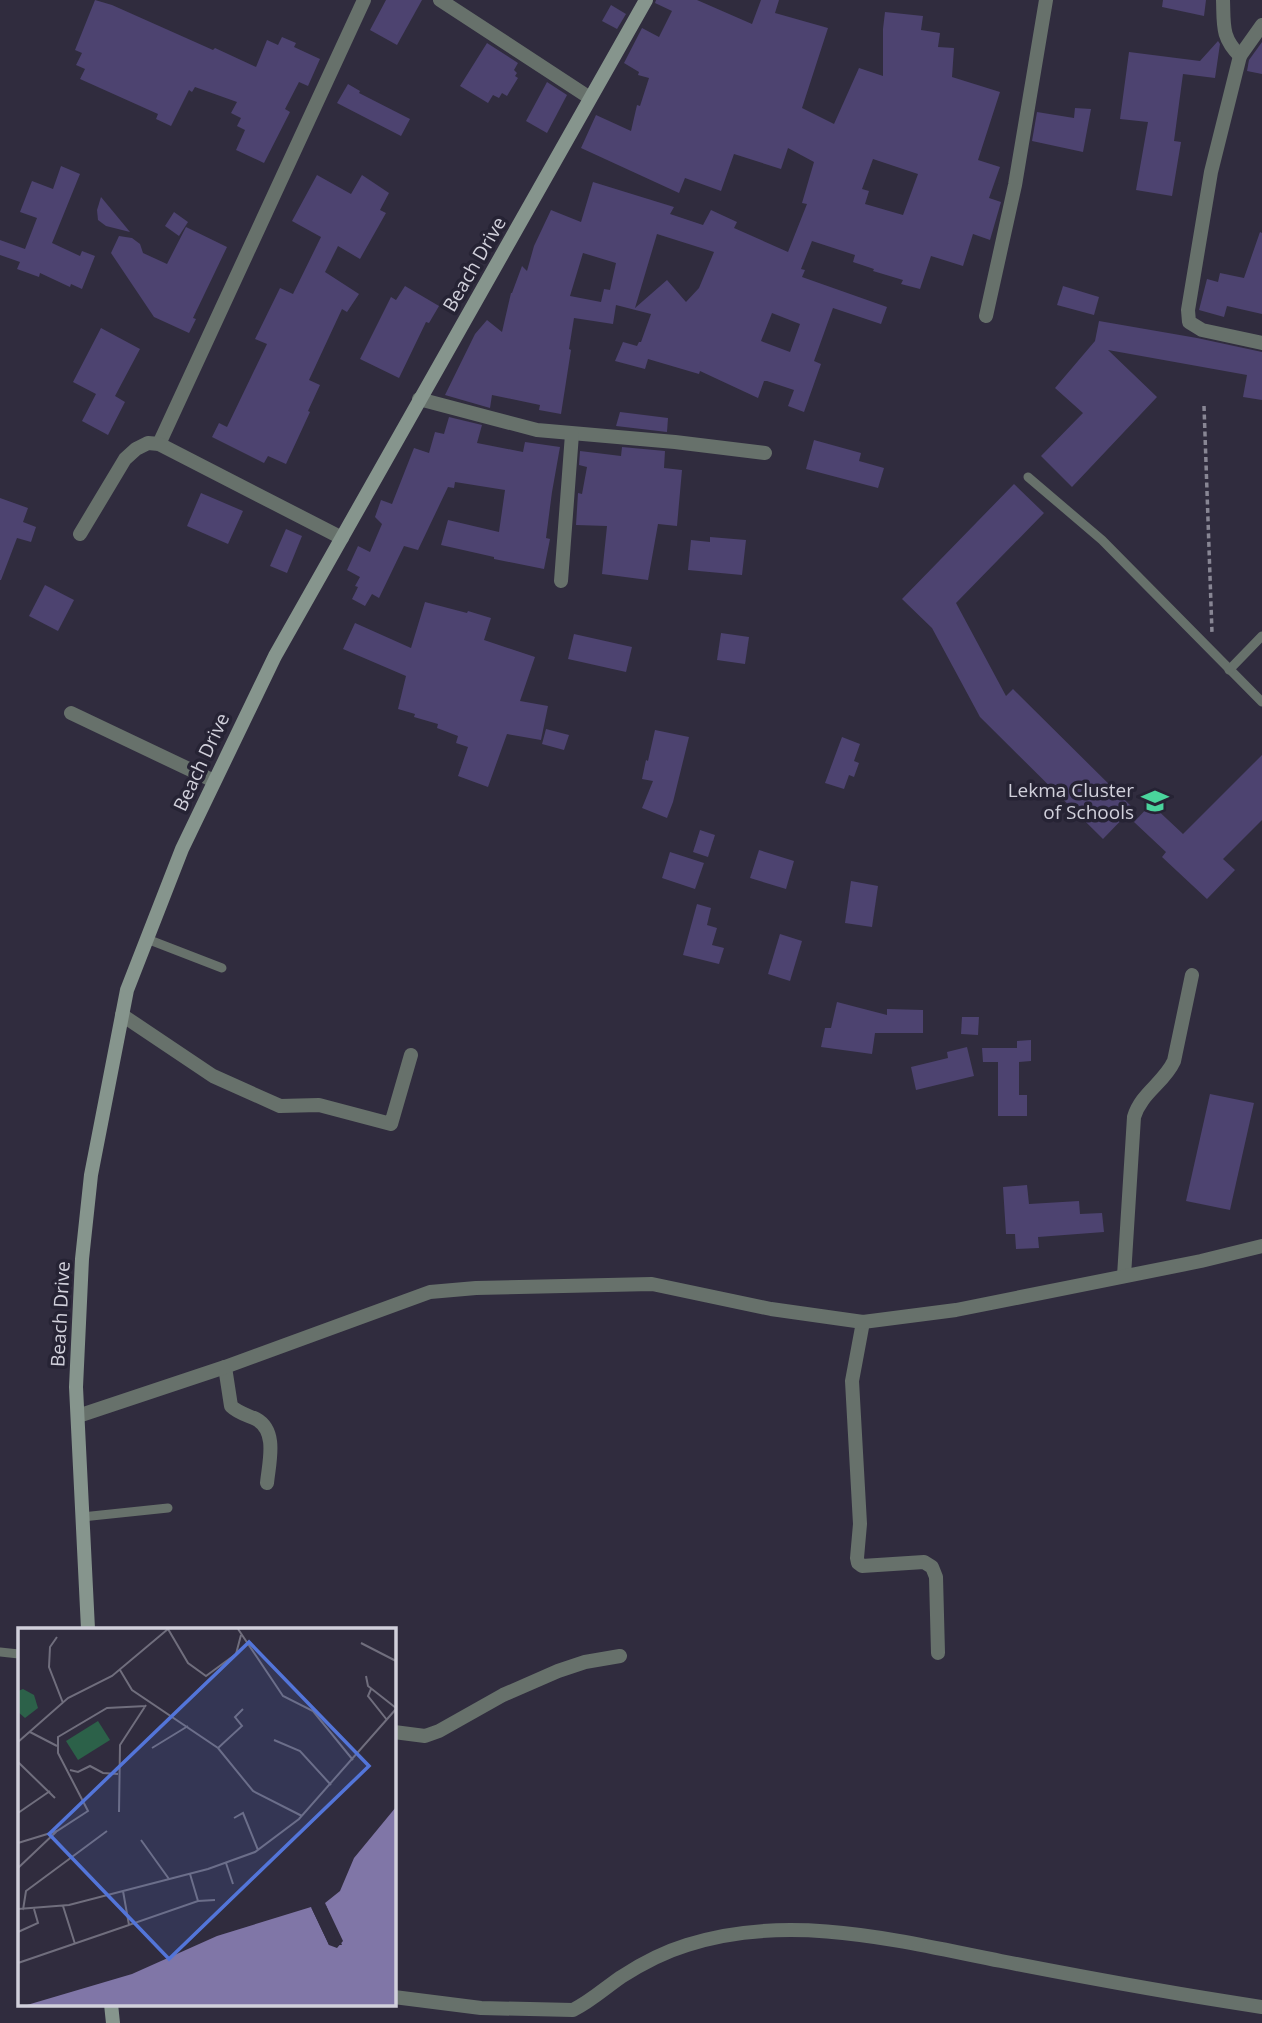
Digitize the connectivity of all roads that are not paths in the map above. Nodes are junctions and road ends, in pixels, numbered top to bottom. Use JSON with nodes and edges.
{"nodes":[{"id":1,"x":364,"y":0,"type":"edge"},
{"id":2,"x":440,"y":0,"type":"edge"},
{"id":3,"x":646,"y":0,"type":"edge"},
{"id":4,"x":1046,"y":0,"type":"edge"},
{"id":5,"x":1223,"y":0,"type":"edge"},
{"id":6,"x":1262,"y":25,"type":"edge"},
{"id":7,"x":1240,"y":56,"type":"junction"},
{"id":8,"x":590,"y":98,"type":"junction"},
{"id":9,"x":986,"y":316,"type":"dead end"},
{"id":10,"x":1262,"y":343,"type":"edge"},
{"id":11,"x":419,"y":400,"type":"junction"},
{"id":12,"x":572,"y":434,"type":"junction"},
{"id":13,"x":159,"y":444,"type":"junction"},
{"id":14,"x":765,"y":453,"type":"dead end"},
{"id":15,"x":1028,"y":477,"type":"dead end"},
{"id":16,"x":80,"y":534,"type":"dead end"},
{"id":17,"x":342,"y":538,"type":"junction"},
{"id":18,"x":561,"y":581,"type":"dead end"},
{"id":19,"x":1262,"y":636,"type":"edge"},
{"id":20,"x":1229,"y":670,"type":"junction"},
{"id":21,"x":1262,"y":702,"type":"edge"},
{"id":22,"x":72,"y":713,"type":"dead end"},
{"id":23,"x":214,"y":781,"type":"junction"},
{"id":24,"x":147,"y":939,"type":"junction"},
{"id":25,"x":222,"y":968,"type":"dead end"},
{"id":26,"x":1192,"y":975,"type":"dead end"},
{"id":27,"x":122,"y":1014,"type":"junction"},
{"id":28,"x":411,"y":1055,"type":"dead end"},
{"id":29,"x":1262,"y":1246,"type":"edge"},
{"id":30,"x":1124,"y":1276,"type":"junction"},
{"id":31,"x":863,"y":1322,"type":"junction"},
{"id":32,"x":225,"y":1367,"type":"junction"},
{"id":33,"x":78,"y":1416,"type":"junction"},
{"id":34,"x":267,"y":1483,"type":"dead end"},
{"id":35,"x":168,"y":1508,"type":"dead end"},
{"id":36,"x":82,"y":1517,"type":"junction"},
{"id":37,"x":88,"y":1628,"type":"edge"},
{"id":38,"x":0,"y":1652,"type":"edge"},
{"id":39,"x":938,"y":1653,"type":"dead end"},
{"id":40,"x":18,"y":1654,"type":"edge"},
{"id":41,"x":620,"y":1656,"type":"dead end"},
{"id":42,"x":396,"y":1732,"type":"edge"},
{"id":43,"x":396,"y":1997,"type":"edge"},
{"id":44,"x":1262,"y":2007,"type":"edge"}],
"edges":[{"from":1,"to":13,"type":"street"},
{"from":2,"to":8,"type":"street"},
{"from":3,"to":8,"type":"street","name":"Beach Drive"},
{"from":4,"to":9,"type":"street"},
{"from":5,"to":7,"type":"street"},
{"from":6,"to":7,"type":"street"},
{"from":7,"to":10,"type":"street"},
{"from":8,"to":11,"type":"street","name":"Beach Drive"},
{"from":11,"to":12,"type":"street"},
{"from":11,"to":17,"type":"street","name":"Beach Drive"},
{"from":12,"to":14,"type":"street"},
{"from":12,"to":18,"type":"street"},
{"from":13,"to":16,"type":"street"},
{"from":13,"to":17,"type":"street"},
{"from":15,"to":20,"type":"lane"},
{"from":17,"to":23,"type":"street","name":"Beach Drive"},
{"from":19,"to":20,"type":"lane"},
{"from":20,"to":21,"type":"lane"},
{"from":22,"to":23,"type":"street"},
{"from":23,"to":24,"type":"street","name":"Beach Drive"},
{"from":24,"to":25,"type":"lane"},
{"from":24,"to":27,"type":"street","name":"Beach Drive"},
{"from":26,"to":30,"type":"street"},
{"from":27,"to":28,"type":"street"},
{"from":27,"to":33,"type":"street","name":"Beach Drive"},
{"from":29,"to":30,"type":"street"},
{"from":30,"to":31,"type":"street"},
{"from":31,"to":32,"type":"street"},
{"from":31,"to":39,"type":"street"},
{"from":32,"to":33,"type":"street"},
{"from":32,"to":34,"type":"street"},
{"from":33,"to":36,"type":"street","name":"Beach Drive"},
{"from":35,"to":36,"type":"lane"},
{"from":36,"to":37,"type":"street","name":"Beach Drive"},
{"from":38,"to":40,"type":"lane"},
{"from":41,"to":42,"type":"street"},
{"from":43,"to":44,"type":"street"}]}
